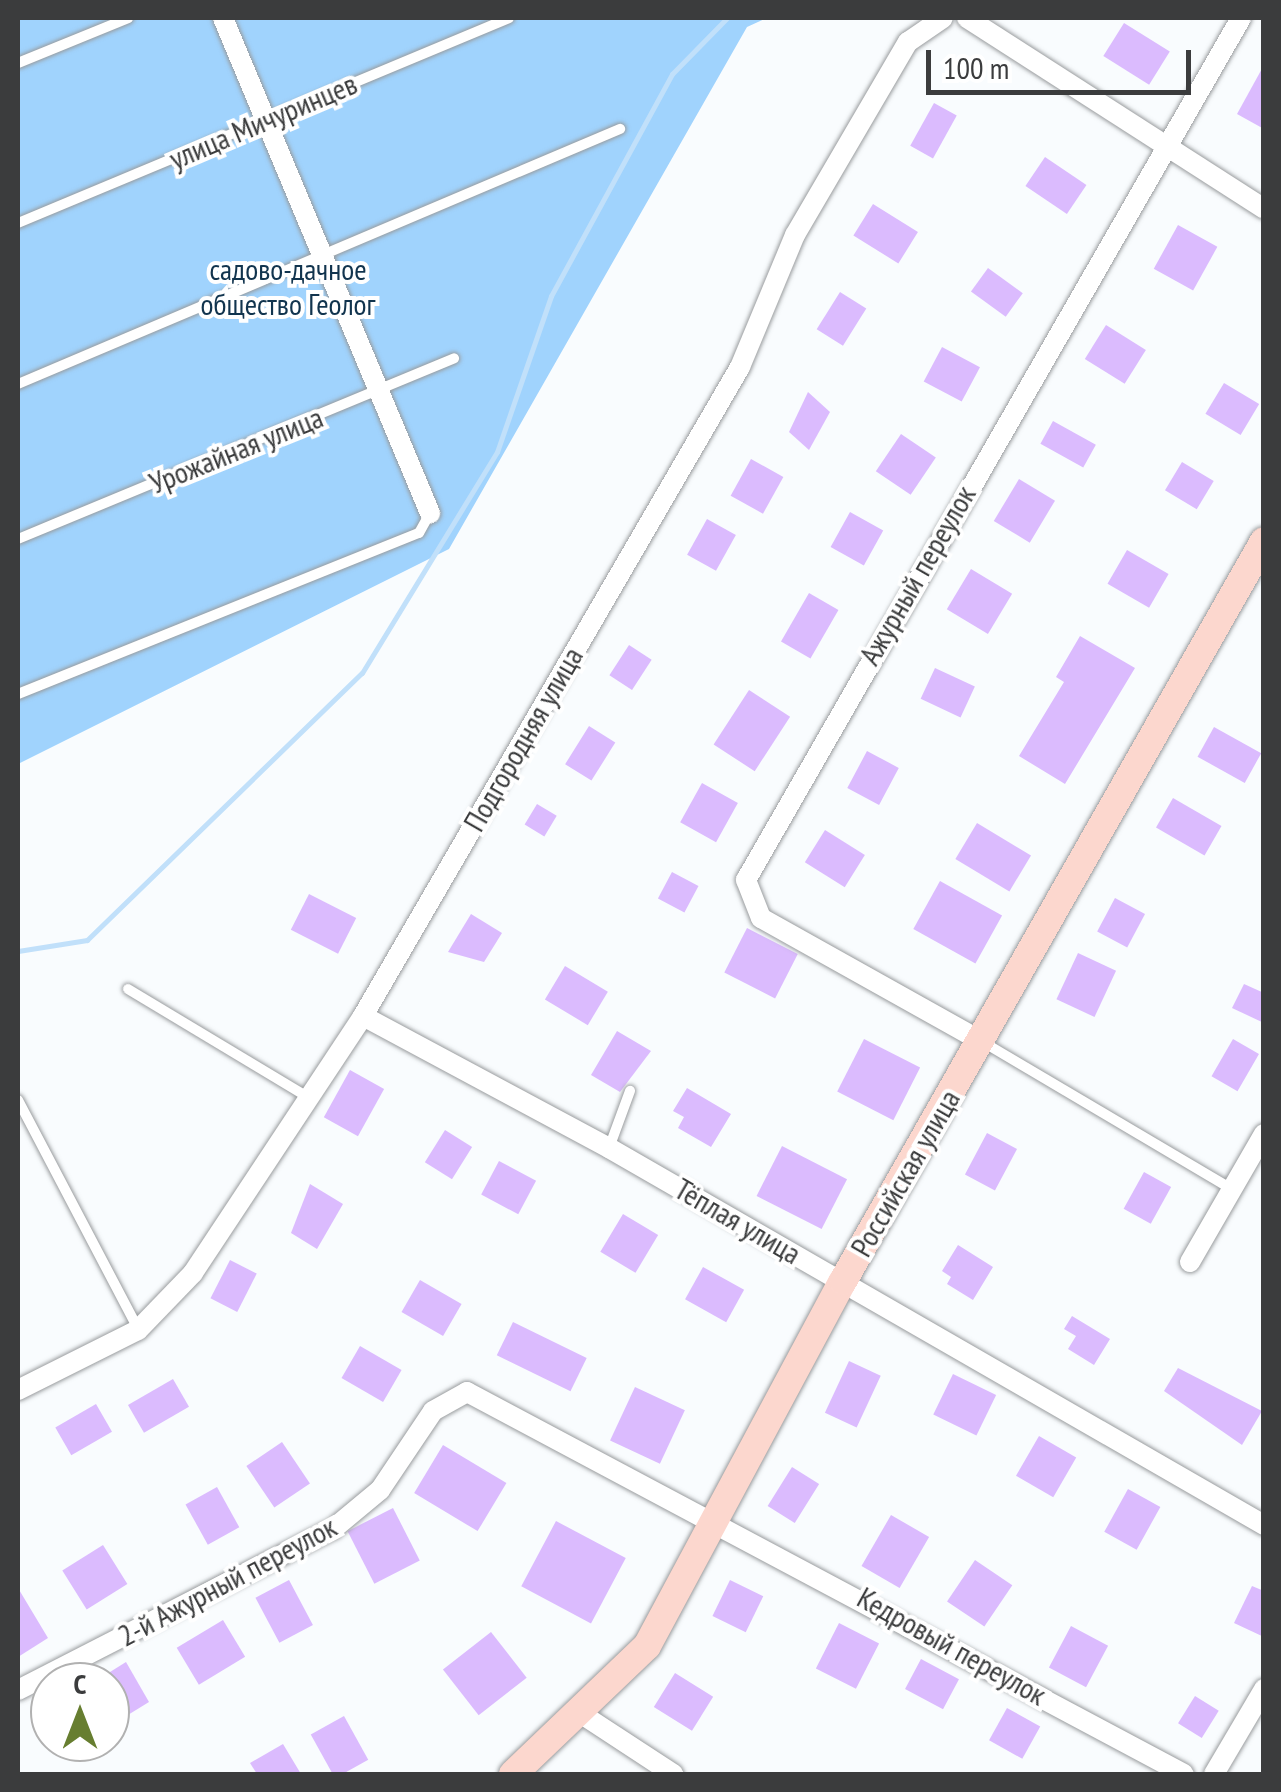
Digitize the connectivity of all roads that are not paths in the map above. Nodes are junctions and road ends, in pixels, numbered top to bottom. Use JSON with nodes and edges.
{"nodes":[{"id":1,"x":128,"y":18,"type":"edge"},
{"id":2,"x":223,"y":18,"type":"edge"},
{"id":3,"x":509,"y":18,"type":"edge"},
{"id":4,"x":944,"y":18,"type":"edge"},
{"id":5,"x":967,"y":18,"type":"edge"},
{"id":6,"x":1241,"y":18,"type":"edge"},
{"id":7,"x":18,"y":63,"type":"edge"},
{"id":8,"x":264,"y":121,"type":"junction"},
{"id":9,"x":620,"y":129,"type":"dead end"},
{"id":10,"x":1166,"y":147,"type":"junction"},
{"id":11,"x":1264,"y":209,"type":"edge"},
{"id":12,"x":18,"y":222,"type":"edge"},
{"id":13,"x":323,"y":257,"type":"junction"},
{"id":14,"x":454,"y":358,"type":"dead end"},
{"id":15,"x":18,"y":384,"type":"edge"},
{"id":16,"x":379,"y":392,"type":"junction"},
{"id":17,"x":430,"y":513,"type":"joint"},
{"id":18,"x":18,"y":539,"type":"edge"},
{"id":19,"x":1264,"y":541,"type":"edge"},
{"id":20,"x":18,"y":694,"type":"edge"},
{"id":21,"x":128,"y":989,"type":"dead end"},
{"id":22,"x":363,"y":1016,"type":"junction"},
{"id":23,"x":981,"y":1041,"type":"junction"},
{"id":24,"x":630,"y":1091,"type":"dead end"},
{"id":25,"x":306,"y":1096,"type":"junction"},
{"id":26,"x":18,"y":1100,"type":"edge"},
{"id":27,"x":1264,"y":1134,"type":"edge"},
{"id":28,"x":609,"y":1148,"type":"junction"},
{"id":29,"x":1232,"y":1189,"type":"junction"},
{"id":30,"x":1190,"y":1262,"type":"dead end"},
{"id":31,"x":843,"y":1281,"type":"junction"},
{"id":32,"x":138,"y":1330,"type":"junction"},
{"id":33,"x":18,"y":1390,"type":"edge"},
{"id":34,"x":718,"y":1521,"type":"junction"},
{"id":35,"x":1264,"y":1524,"type":"edge"},
{"id":36,"x":1264,"y":1689,"type":"edge"},
{"id":37,"x":18,"y":1690,"type":"edge"},
{"id":38,"x":584,"y":1715,"type":"junction"},
{"id":39,"x":512,"y":1774,"type":"edge"},
{"id":40,"x":672,"y":1774,"type":"edge"},
{"id":41,"x":1184,"y":1774,"type":"edge"},
{"id":42,"x":1214,"y":1774,"type":"edge"}],
"edges":[{"from":1,"to":7,"type":"lane"},
{"from":2,"to":8,"type":"street"},
{"from":3,"to":8,"type":"lane","name":"улица Мичуринцев"},
{"from":4,"to":22,"type":"street","name":"Подгородняя улица"},
{"from":5,"to":10,"type":"street"},
{"from":6,"to":10,"type":"street","name":"Ажурный переулок"},
{"from":8,"to":12,"type":"lane","name":"улица Мичуринцев"},
{"from":8,"to":13,"type":"street"},
{"from":9,"to":13,"type":"lane"},
{"from":10,"to":11,"type":"street"},
{"from":10,"to":23,"type":"street","name":"Ажурный переулок"},
{"from":13,"to":15,"type":"lane"},
{"from":13,"to":16,"type":"street"},
{"from":14,"to":16,"type":"lane","name":"Урожайная улица"},
{"from":16,"to":17,"type":"street"},
{"from":16,"to":18,"type":"lane","name":"Урожайная улица"},
{"from":17,"to":20,"type":"lane"},
{"from":19,"to":23,"type":"street","name":"Российская улица"},
{"from":21,"to":25,"type":"lane"},
{"from":22,"to":25,"type":"street","name":"Подгородняя улица"},
{"from":22,"to":28,"type":"street","name":"Тёплая улица"},
{"from":23,"to":29,"type":"lane"},
{"from":23,"to":31,"type":"street","name":"Российская улица"},
{"from":24,"to":28,"type":"lane"},
{"from":25,"to":32,"type":"street","name":"Подгородняя улица"},
{"from":26,"to":32,"type":"lane"},
{"from":27,"to":29,"type":"street"},
{"from":28,"to":31,"type":"street","name":"Тёплая улица"},
{"from":29,"to":30,"type":"street"},
{"from":31,"to":34,"type":"street","name":"Российская улица"},
{"from":31,"to":35,"type":"street","name":"Тёплая улица"},
{"from":32,"to":33,"type":"street","name":"Подгородняя улица"},
{"from":34,"to":37,"type":"street","name":"2-й Ажурный переулок"},
{"from":34,"to":38,"type":"street","name":"Российская улица"},
{"from":34,"to":41,"type":"street","name":"Кедровый переулок"},
{"from":36,"to":42,"type":"street"},
{"from":38,"to":39,"type":"street","name":"Российская улица"},
{"from":38,"to":40,"type":"street"}]}
